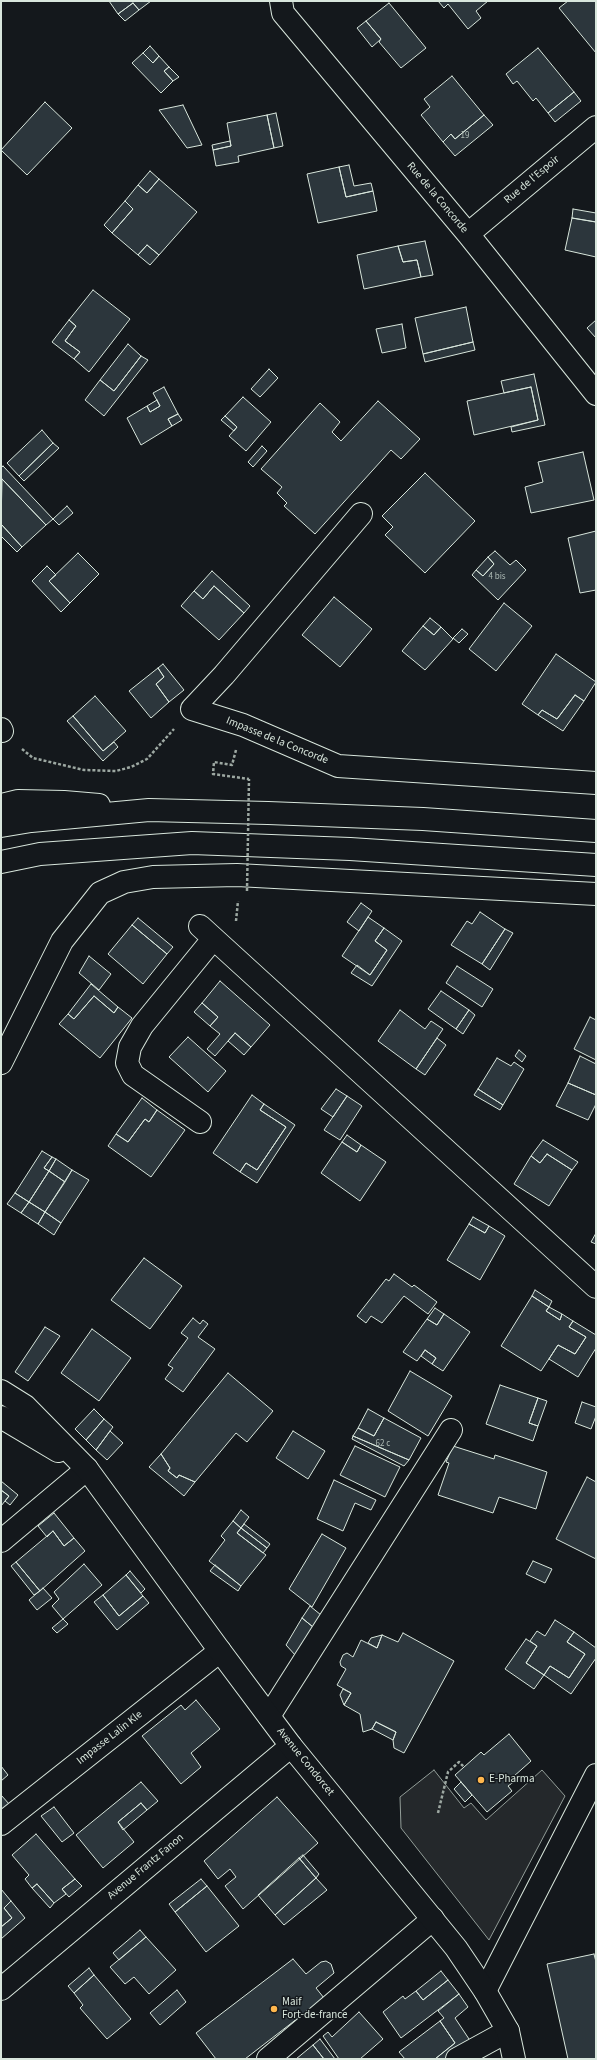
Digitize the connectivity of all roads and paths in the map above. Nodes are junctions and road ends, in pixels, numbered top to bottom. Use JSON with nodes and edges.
{"nodes":[{"id":1,"x":281,"y":1,"type":"edge"},
{"id":2,"x":596,"y":127,"type":"edge"},
{"id":3,"x":468,"y":234,"type":"junction"},
{"id":4,"x":596,"y":394,"type":"edge"},
{"id":5,"x":361,"y":514,"type":"dead end"},
{"id":6,"x":192,"y":709,"type":"junction"},
{"id":7,"x":1,"y":730,"type":"edge"},
{"id":8,"x":232,"y":765,"type":"dead end"},
{"id":9,"x":596,"y":782,"type":"edge"},
{"id":10,"x":1,"y":805,"type":"edge"},
{"id":11,"x":149,"y":810,"type":"junction"},
{"id":12,"x":1,"y":826,"type":"edge"},
{"id":13,"x":596,"y":830,"type":"edge"},
{"id":14,"x":1,"y":862,"type":"edge"},
{"id":15,"x":596,"y":865,"type":"edge"},
{"id":16,"x":247,"y":891,"type":"dead end"},
{"id":17,"x":596,"y":894,"type":"edge"},
{"id":18,"x":1,"y":1063,"type":"edge"},
{"id":19,"x":200,"y":1122,"type":"dead end"},
{"id":20,"x":596,"y":1286,"type":"edge"},
{"id":21,"x":1,"y":1391,"type":"edge"},
{"id":22,"x":1,"y":1417,"type":"edge"},
{"id":23,"x":451,"y":1430,"type":"dead end"},
{"id":24,"x":87,"y":1468,"type":"junction"},
{"id":25,"x":1,"y":1541,"type":"edge"},
{"id":26,"x":220,"y":1651,"type":"junction"},
{"id":27,"x":269,"y":1716,"type":"junction"},
{"id":28,"x":291,"y":1746,"type":"junction"},
{"id":29,"x":464,"y":1767,"type":"dead end"},
{"id":30,"x":596,"y":1775,"type":"edge"},
{"id":31,"x":438,"y":1813,"type":"dead end"},
{"id":32,"x":1,"y":1824,"type":"edge"},
{"id":33,"x":433,"y":1919,"type":"junction"},
{"id":34,"x":1,"y":1989,"type":"edge"},
{"id":35,"x":485,"y":1991,"type":"junction"},
{"id":36,"x":508,"y":2031,"type":"junction"},
{"id":37,"x":268,"y":2059,"type":"edge"},
{"id":38,"x":457,"y":2059,"type":"edge"},
{"id":39,"x":514,"y":2059,"type":"edge"}],
"edges":[{"from":1,"to":3,"type":"main road","name":"Rue de la Concorde"},
{"from":2,"to":3,"type":"main road","name":"Rue de l'Espoir"},
{"from":3,"to":4,"type":"main road","name":"Rue de la Concorde"},
{"from":5,"to":6,"type":"main road"},
{"from":6,"to":7,"type":"path"},
{"from":6,"to":9,"type":"main road","name":"Impasse de la Concorde"},
{"from":8,"to":16,"type":"path","bridge":true},
{"from":10,"to":11,"type":"main road"},
{"from":11,"to":12,"type":"main road"},
{"from":11,"to":13,"type":"main road"},
{"from":14,"to":15,"type":"main road"},
{"from":17,"to":18,"type":"main road"},
{"from":19,"to":20,"type":"main road"},
{"from":21,"to":24,"type":"main road","name":"Avenue Condorcet"},
{"from":22,"to":24,"type":"main road","name":"Avenue Condorcet"},
{"from":23,"to":27,"type":"main road"},
{"from":24,"to":25,"type":"main road"},
{"from":24,"to":26,"type":"main road","name":"Avenue Condorcet"},
{"from":26,"to":27,"type":"main road","name":"Avenue Condorcet"},
{"from":26,"to":32,"type":"main road","name":"Impasse Lalin Kle"},
{"from":27,"to":28,"type":"main road","name":"Avenue Condorcet"},
{"from":28,"to":33,"type":"main road","name":"Avenue Condorcet"},
{"from":28,"to":34,"type":"main road","name":"Avenue Frantz Fanon"},
{"from":29,"to":31,"type":"path"},
{"from":30,"to":35,"type":"main road"},
{"from":33,"to":35,"type":"main road","name":"Avenue Condorcet"},
{"from":33,"to":37,"type":"main road"},
{"from":35,"to":36,"type":"main road","name":"Avenue Condorcet"},
{"from":36,"to":38,"type":"main road"},
{"from":36,"to":39,"type":"main road","name":"Avenue Condorcet"}]}
